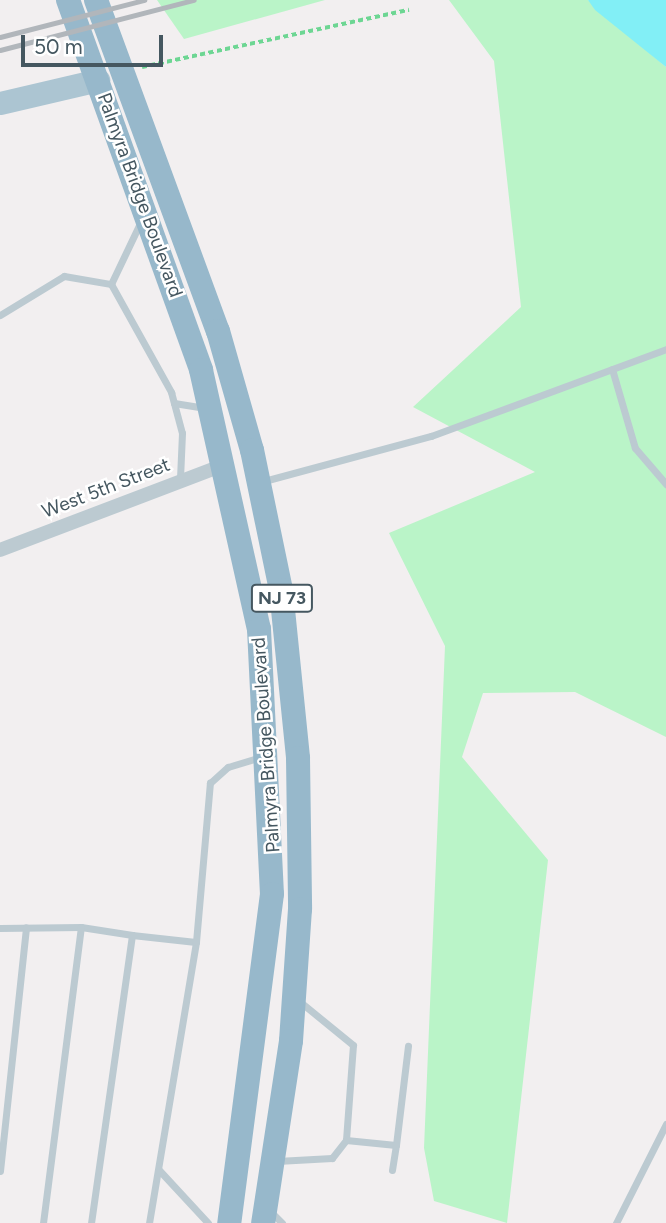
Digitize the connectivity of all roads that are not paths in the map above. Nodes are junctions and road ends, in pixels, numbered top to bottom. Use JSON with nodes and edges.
{"nodes":[{"id":1,"x":68,"y":0,"type":"edge"},
{"id":2,"x":96,"y":0,"type":"edge"},
{"id":3,"x":97,"y":80,"type":"junction"},
{"id":4,"x":0,"y":103,"type":"edge"},
{"id":5,"x":146,"y":211,"type":"junction"},
{"id":6,"x":111,"y":284,"type":"junction"},
{"id":7,"x":0,"y":315,"type":"edge"},
{"id":8,"x":666,"y":349,"type":"edge"},
{"id":9,"x":612,"y":369,"type":"junction"},
{"id":10,"x":174,"y":403,"type":"junction"},
{"id":11,"x":212,"y":410,"type":"junction"},
{"id":12,"x":226,"y":464,"type":"junction"},
{"id":13,"x":180,"y":479,"type":"junction"},
{"id":14,"x":260,"y":482,"type":"junction"},
{"id":15,"x":666,"y":484,"type":"edge"},
{"id":16,"x":0,"y":550,"type":"edge"},
{"id":17,"x":270,"y":754,"type":"junction"},
{"id":18,"x":26,"y":927,"type":"junction"},
{"id":19,"x":81,"y":927,"type":"junction"},
{"id":20,"x":0,"y":928,"type":"edge"},
{"id":21,"x":132,"y":935,"type":"junction"},
{"id":22,"x":197,"y":943,"type":"junction"},
{"id":23,"x":296,"y":999,"type":"junction"},
{"id":24,"x":408,"y":1046,"type":"dead end"},
{"id":25,"x":666,"y":1124,"type":"edge"},
{"id":26,"x":346,"y":1140,"type":"junction"},
{"id":27,"x":396,"y":1144,"type":"junction"},
{"id":28,"x":273,"y":1161,"type":"junction"},
{"id":29,"x":159,"y":1170,"type":"junction"},
{"id":30,"x":392,"y":1170,"type":"dead end"},
{"id":31,"x":0,"y":1171,"type":"edge"},
{"id":32,"x":270,"y":1217,"type":"edge"},
{"id":33,"x":43,"y":1223,"type":"edge"},
{"id":34,"x":91,"y":1223,"type":"edge"},
{"id":35,"x":149,"y":1223,"type":"edge"},
{"id":36,"x":208,"y":1223,"type":"edge"},
{"id":37,"x":229,"y":1223,"type":"edge"},
{"id":38,"x":616,"y":1223,"type":"edge"}],
"edges":[{"from":1,"to":3,"type":"highway","name":"Palmyra Bridge Boulevard","number":"NJ 73"},
{"from":2,"to":14,"type":"highway","name":"Palmyra Bridge Boulevard","number":"NJ 73"},
{"from":3,"to":4,"type":"main road"},
{"from":3,"to":5,"type":"highway","name":"Palmyra Bridge Boulevard","number":"NJ 73"},
{"from":5,"to":6,"type":"lane"},
{"from":5,"to":11,"type":"highway","name":"Palmyra Bridge Boulevard","number":"NJ 73"},
{"from":6,"to":7,"type":"lane"},
{"from":6,"to":10,"type":"lane"},
{"from":8,"to":9,"type":"lane"},
{"from":9,"to":14,"type":"lane"},
{"from":9,"to":15,"type":"lane"},
{"from":10,"to":11,"type":"lane"},
{"from":10,"to":13,"type":"lane"},
{"from":11,"to":12,"type":"highway","name":"Palmyra Bridge Boulevard","number":"NJ 73"},
{"from":12,"to":13,"type":"street","name":"West 5th Street"},
{"from":12,"to":17,"type":"highway","name":"Palmyra Bridge Boulevard","number":"NJ 73"},
{"from":13,"to":16,"type":"street","name":"West 5th Street"},
{"from":14,"to":23,"type":"highway","name":"Palmyra Bridge Boulevard","number":"NJ 73"},
{"from":17,"to":22,"type":"lane"},
{"from":17,"to":37,"type":"highway","name":"Palmyra Bridge Boulevard","number":"NJ 73"},
{"from":18,"to":19,"type":"lane"},
{"from":18,"to":20,"type":"lane"},
{"from":18,"to":31,"type":"lane"},
{"from":19,"to":21,"type":"lane"},
{"from":19,"to":33,"type":"lane"},
{"from":21,"to":22,"type":"lane"},
{"from":21,"to":34,"type":"lane"},
{"from":22,"to":29,"type":"lane"},
{"from":23,"to":26,"type":"lane"},
{"from":23,"to":28,"type":"highway","name":"Palmyra Bridge Boulevard","number":"NJ 73"},
{"from":24,"to":27,"type":"lane"},
{"from":25,"to":38,"type":"lane"},
{"from":26,"to":27,"type":"lane"},
{"from":26,"to":28,"type":"lane"},
{"from":27,"to":30,"type":"lane"},
{"from":28,"to":32,"type":"highway","name":"Palmyra Bridge Boulevard","number":"NJ 73"},
{"from":29,"to":35,"type":"lane"},
{"from":29,"to":36,"type":"lane"}]}
